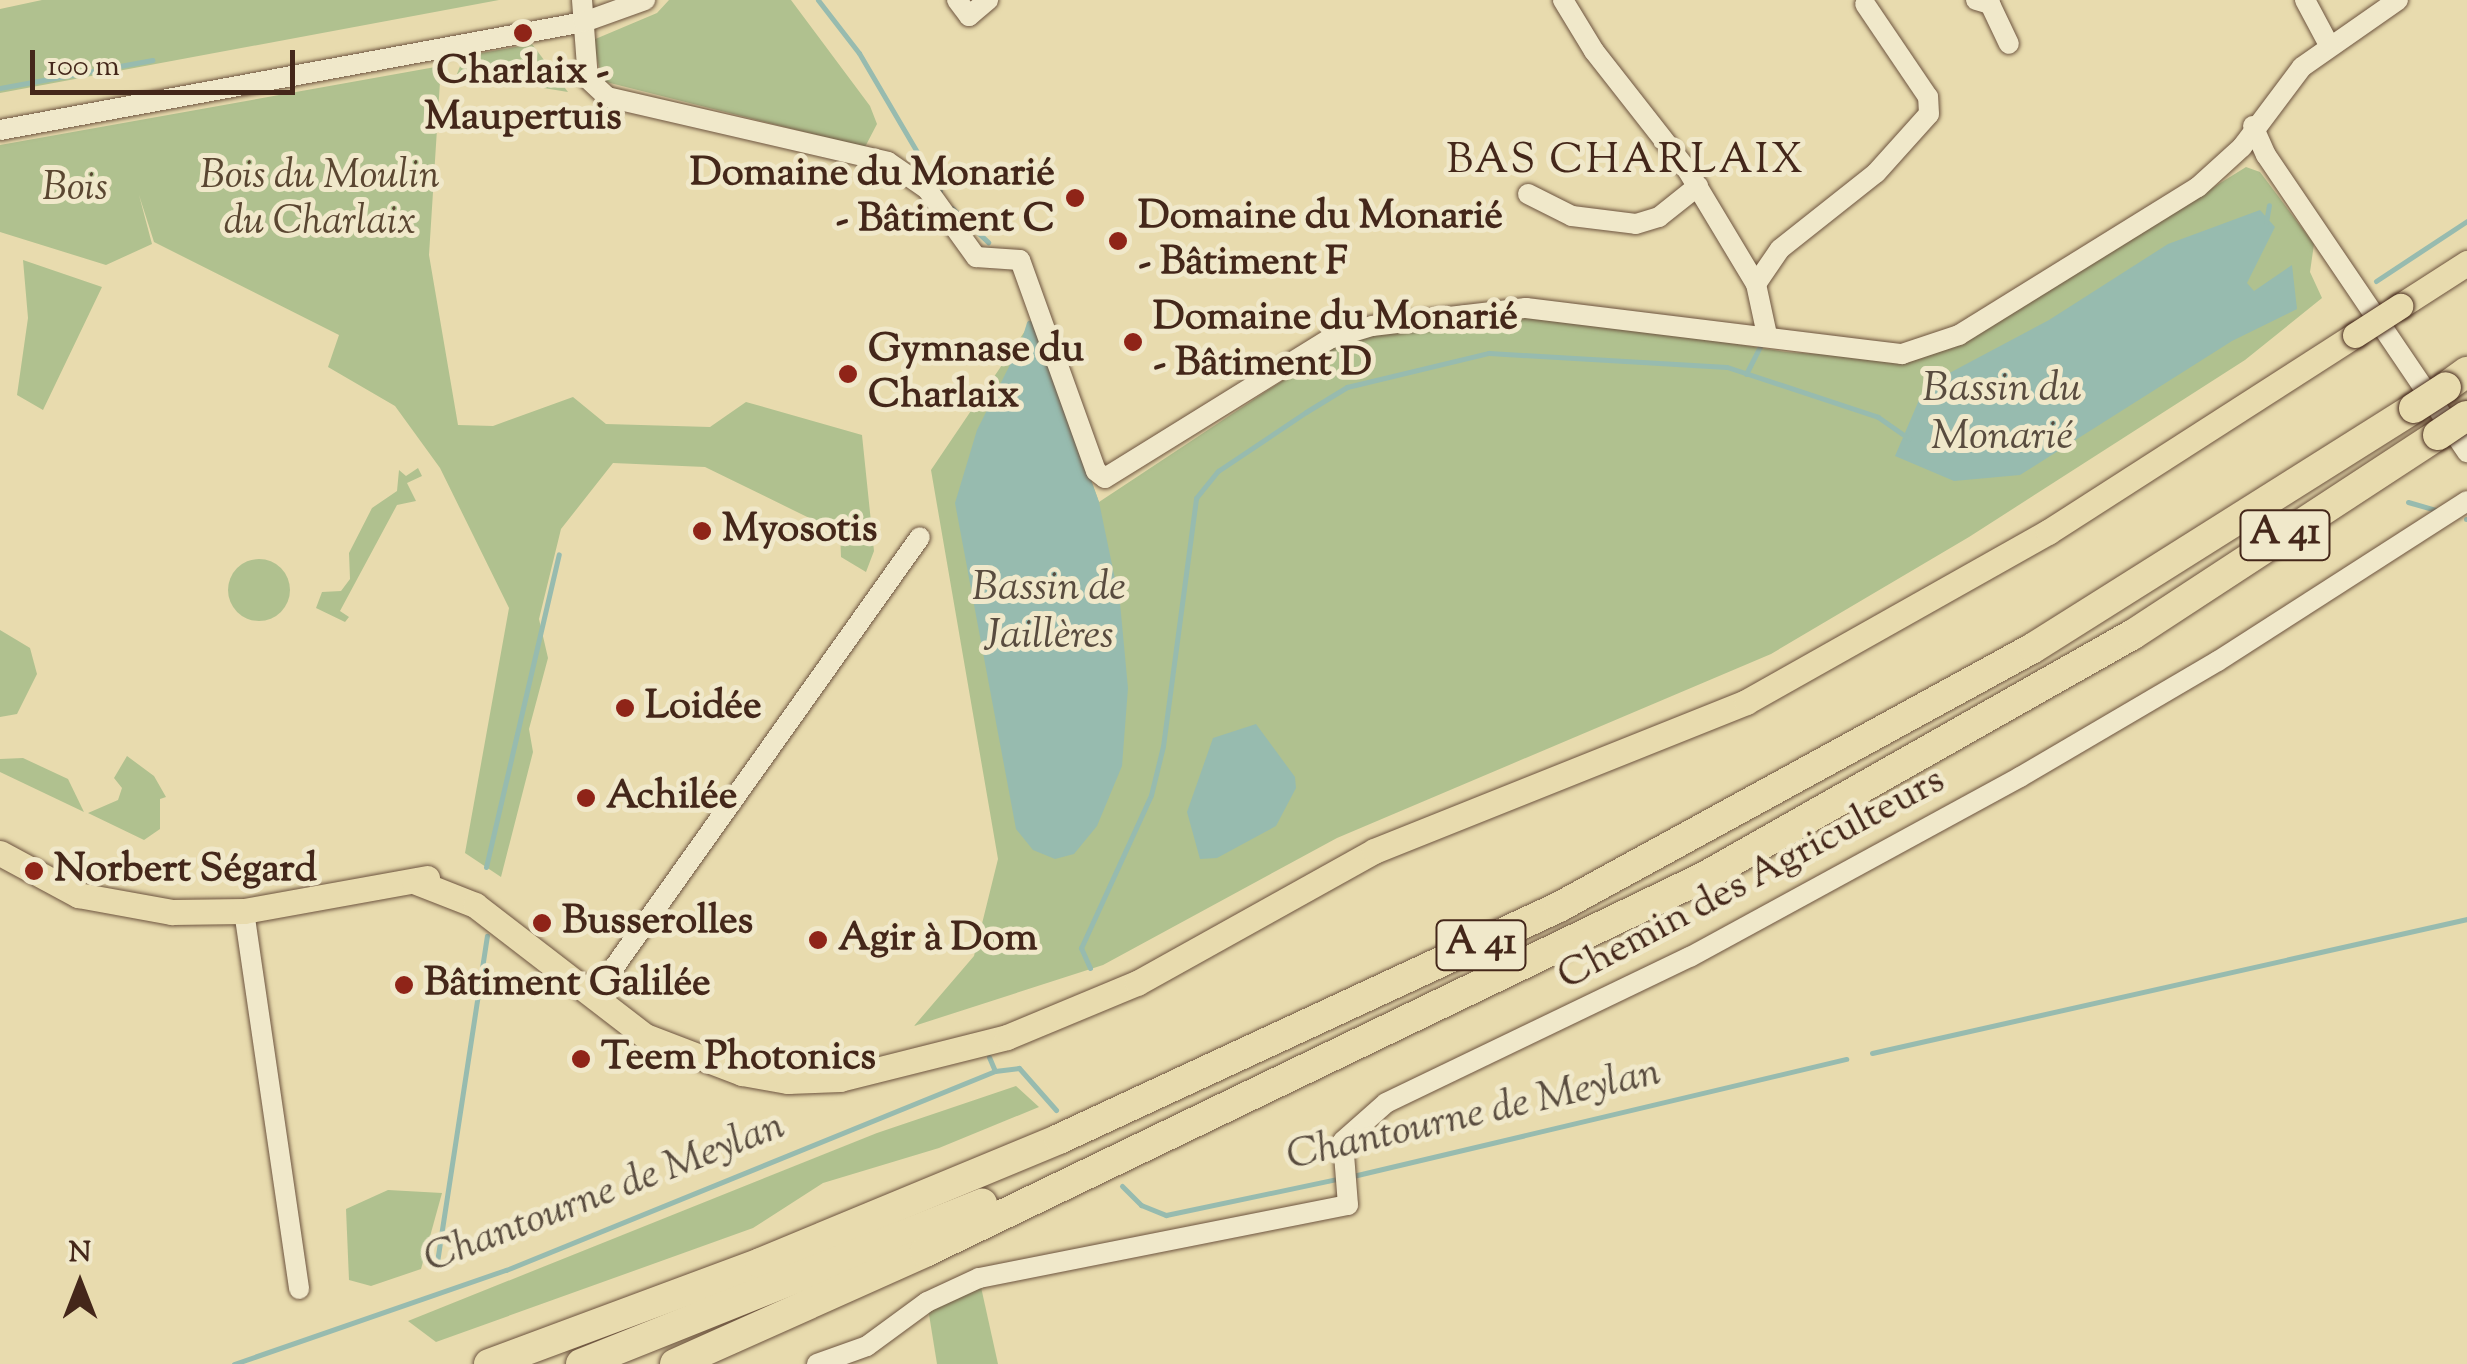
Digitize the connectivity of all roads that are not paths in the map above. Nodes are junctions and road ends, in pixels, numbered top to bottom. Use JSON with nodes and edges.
{"nodes":[{"id":1,"x":582,"y":0,"type":"edge"},
{"id":2,"x":645,"y":0,"type":"edge"},
{"id":3,"x":957,"y":0,"type":"edge"},
{"id":4,"x":988,"y":0,"type":"edge"},
{"id":5,"x":1563,"y":0,"type":"edge"},
{"id":6,"x":1976,"y":0,"type":"edge"},
{"id":7,"x":2305,"y":0,"type":"edge"},
{"id":8,"x":2398,"y":0,"type":"edge"},
{"id":9,"x":1865,"y":4,"type":"dead end"},
{"id":10,"x":584,"y":22,"type":"junction"},
{"id":11,"x":2009,"y":44,"type":"dead end"},
{"id":12,"x":2328,"y":45,"type":"junction"},
{"id":13,"x":2254,"y":126,"type":"junction"},
{"id":14,"x":0,"y":130,"type":"edge"},
{"id":15,"x":1698,"y":186,"type":"junction"},
{"id":16,"x":1528,"y":194,"type":"dead end"},
{"id":17,"x":2467,"y":263,"type":"edge"},
{"id":18,"x":1756,"y":284,"type":"junction"},
{"id":19,"x":1767,"y":335,"type":"junction"},
{"id":20,"x":2456,"y":380,"type":"edge"},
{"id":21,"x":2466,"y":416,"type":"edge"},
{"id":22,"x":2467,"y":452,"type":"edge"},
{"id":23,"x":2467,"y":501,"type":"edge"},
{"id":24,"x":920,"y":538,"type":"dead end"},
{"id":25,"x":0,"y":835,"type":"edge"},
{"id":26,"x":0,"y":853,"type":"edge"},
{"id":27,"x":103,"y":896,"type":"junction"},
{"id":28,"x":244,"y":911,"type":"junction"},
{"id":29,"x":1524,"y":968,"type":"junction"},
{"id":30,"x":598,"y":991,"type":"junction"},
{"id":31,"x":299,"y":1289,"type":"dead end"},
{"id":32,"x":489,"y":1364,"type":"edge"},
{"id":33,"x":581,"y":1364,"type":"edge"},
{"id":34,"x":675,"y":1364,"type":"edge"},
{"id":35,"x":817,"y":1364,"type":"edge"}],
"edges":[{"from":1,"to":10,"type":"street"},
{"from":2,"to":10,"type":"street"},
{"from":3,"to":4,"type":"street"},
{"from":5,"to":15,"type":"street"},
{"from":6,"to":11,"type":"street"},
{"from":7,"to":12,"type":"street"},
{"from":8,"to":12,"type":"street"},
{"from":9,"to":18,"type":"street"},
{"from":10,"to":14,"type":"street"},
{"from":10,"to":19,"type":"street"},
{"from":12,"to":13,"type":"street"},
{"from":13,"to":19,"type":"street"},
{"from":13,"to":22,"type":"street"},
{"from":15,"to":16,"type":"street"},
{"from":15,"to":18,"type":"street"},
{"from":17,"to":30,"type":"main road","bridge":true},
{"from":18,"to":19,"type":"street"},
{"from":20,"to":32,"type":"highway","number":"A 41","bridge":true},
{"from":21,"to":29,"type":"highway","number":"A 41","bridge":true},
{"from":23,"to":35,"type":"street","name":"Chemin des Agriculteurs"},
{"from":24,"to":30,"type":"street"},
{"from":25,"to":27,"type":"main road"},
{"from":26,"to":27,"type":"main road"},
{"from":27,"to":28,"type":"main road"},
{"from":28,"to":30,"type":"main road"},
{"from":28,"to":31,"type":"street"},
{"from":29,"to":33,"type":"highway","number":"A 41"},
{"from":29,"to":34,"type":"highway"}]}
